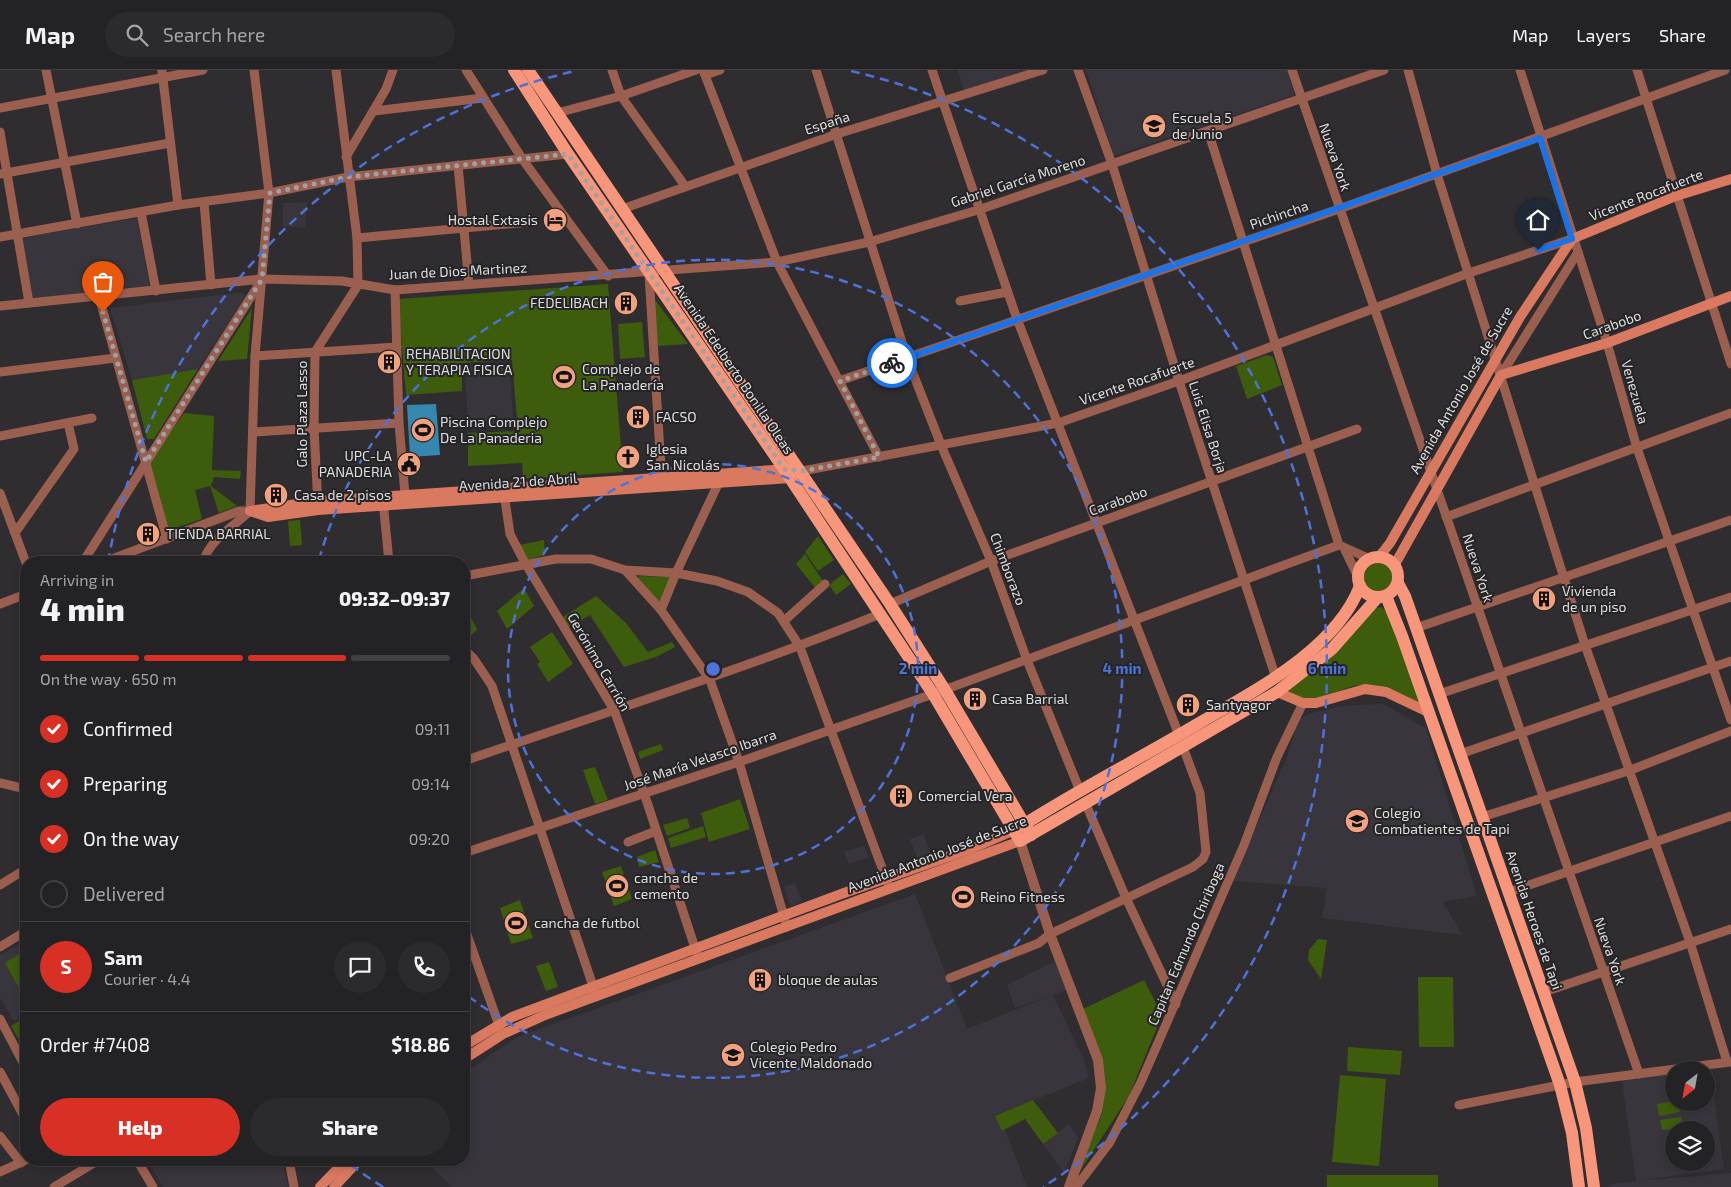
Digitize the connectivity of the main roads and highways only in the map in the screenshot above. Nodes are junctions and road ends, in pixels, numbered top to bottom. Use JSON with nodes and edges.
{"nodes":[{"id":1,"x":514,"y":70,"type":"edge"},
{"id":2,"x":528,"y":70,"type":"edge"},
{"id":3,"x":1731,"y":179,"type":"edge"},
{"id":4,"x":1572,"y":239,"type":"joint"},
{"id":5,"x":1731,"y":296,"type":"edge"},
{"id":6,"x":1501,"y":375,"type":"joint"},
{"id":7,"x":802,"y":471,"type":"junction"},
{"id":8,"x":787,"y":473,"type":"junction"},
{"id":9,"x":504,"y":492,"type":"junction"},
{"id":10,"x":383,"y":501,"type":"junction"},
{"id":11,"x":250,"y":511,"type":"road end"},
{"id":12,"x":1374,"y":558,"type":"junction"},
{"id":13,"x":1394,"y":566,"type":"junction"},
{"id":14,"x":1359,"y":582,"type":"junction"},
{"id":15,"x":1398,"y":583,"type":"junction"},
{"id":16,"x":1377,"y":600,"type":"junction"},
{"id":17,"x":1394,"y":614,"type":"junction"},
{"id":18,"x":939,"y":692,"type":"junction"},
{"id":19,"x":1277,"y":692,"type":"junction"},
{"id":20,"x":1428,"y":712,"type":"junction"},
{"id":21,"x":1181,"y":741,"type":"junction"},
{"id":22,"x":1023,"y":832,"type":"junction"},
{"id":23,"x":500,"y":1029,"type":"junction"},
{"id":24,"x":470,"y":1043,"type":"edge"},
{"id":25,"x":470,"y":1054,"type":"edge"},
{"id":26,"x":347,"y":1166,"type":"edge"},
{"id":27,"x":350,"y":1166,"type":"edge"},
{"id":28,"x":320,"y":1187,"type":"edge"},
{"id":29,"x":334,"y":1187,"type":"edge"},
{"id":30,"x":1579,"y":1187,"type":"edge"},
{"id":31,"x":1594,"y":1187,"type":"edge"}],
"edges":[{"from":1,"to":8,"type":"main road","name":"Avenida Edelberto Bonilla Oleas"},
{"from":2,"to":7,"type":"main road","name":"Avenida Edelberto Bonilla Oleas"},
{"from":3,"to":4,"type":"main road","name":"Vicente Rocafuerte"},
{"from":4,"to":12,"type":"main road","name":"Avenida Antonio José de Sucre"},
{"from":5,"to":6,"type":"main road","name":"Carabobo"},
{"from":6,"to":13,"type":"main road","name":"Avenida Antonio José de Sucre"},
{"from":7,"to":8,"type":"main road"},
{"from":7,"to":18,"type":"main road","name":"Avenida Edelberto Bonilla Oleas"},
{"from":8,"to":9,"type":"main road","name":"Avenida 21 de Abril"},
{"from":8,"to":18,"type":"main road","name":"Avenida Edelberto Bonilla Oleas"},
{"from":9,"to":10,"type":"main road","name":"Avenida 21 de Abril"},
{"from":9,"to":10,"type":"main road","name":"Avenida 21 de Abril"},
{"from":10,"to":11,"type":"main road","name":"Avenida 21 de Abril"},
{"from":12,"to":13,"type":"main road"},
{"from":12,"to":14,"type":"main road"},
{"from":13,"to":15,"type":"main road"},
{"from":14,"to":16,"type":"main road"},
{"from":14,"to":21,"type":"main road","name":"Avenida Antonio José de Sucre"},
{"from":15,"to":16,"type":"main road"},
{"from":15,"to":31,"type":"main road","name":"Avenida Heroes de Tapi"},
{"from":16,"to":17,"type":"main road"},
{"from":16,"to":17,"type":"main road"},
{"from":16,"to":19,"type":"main road","name":"Avenida Antonio José de Sucre"},
{"from":17,"to":20,"type":"main road"},
{"from":18,"to":22,"type":"main road","name":"Avenida Edelberto Bonilla Oleas"},
{"from":19,"to":20,"type":"main road"},
{"from":19,"to":21,"type":"main road","name":"Avenida Antonio José de Sucre"},
{"from":20,"to":30,"type":"main road"},
{"from":21,"to":22,"type":"main road","name":"Avenida Antonio José de Sucre"},
{"from":22,"to":23,"type":"main road","name":"Avenida Antonio José de Sucre"},
{"from":23,"to":24,"type":"main road","name":"Avenida Antonio José de Sucre"},
{"from":23,"to":25,"type":"main road","name":"Avenida Antonio José de Sucre"},
{"from":26,"to":28,"type":"main road"},
{"from":27,"to":29,"type":"main road"}]}
